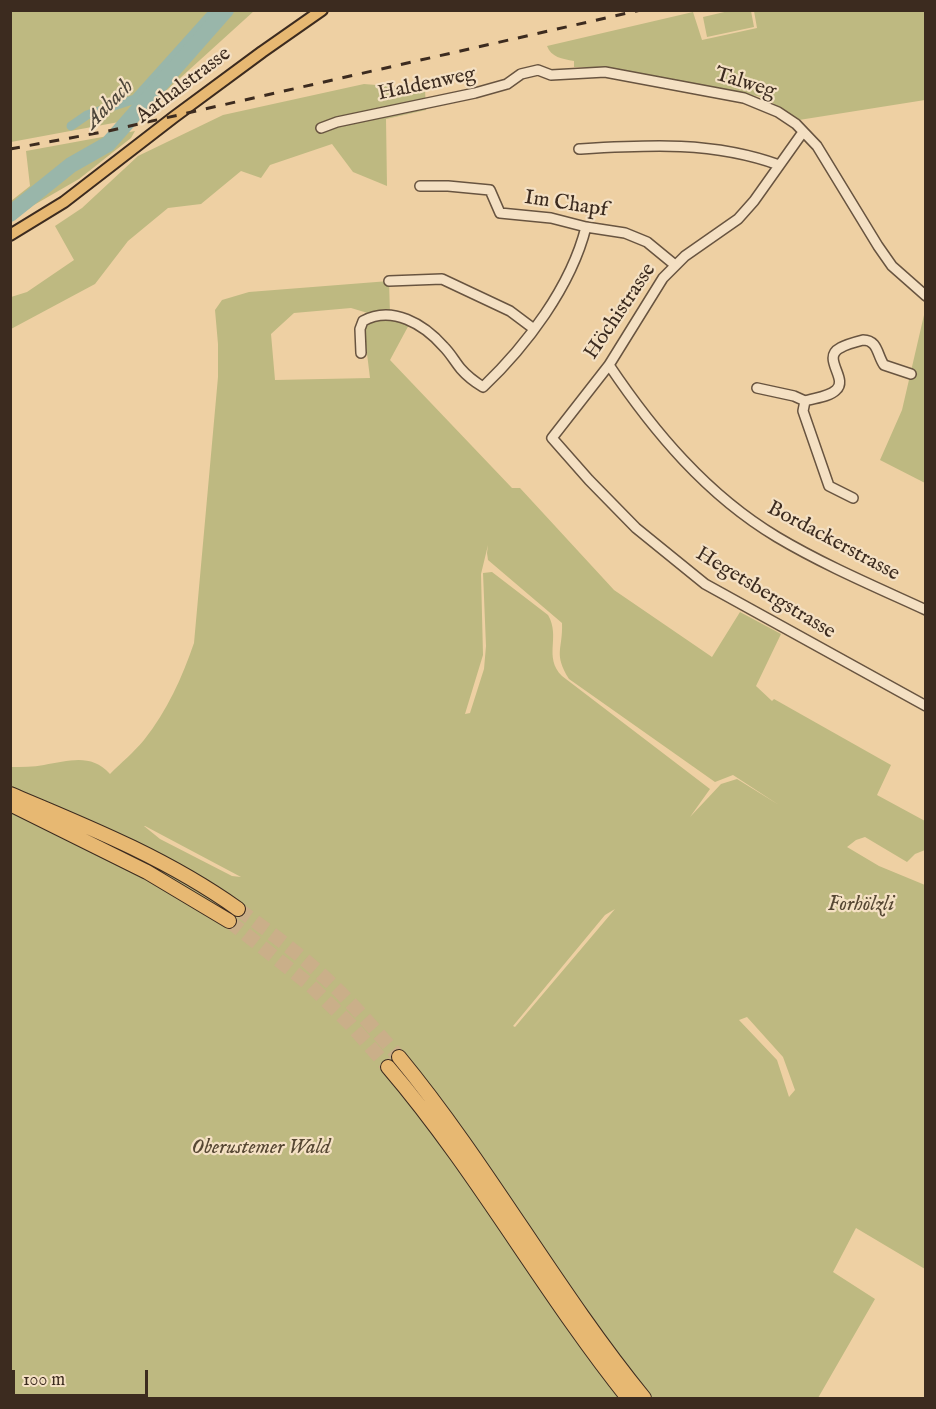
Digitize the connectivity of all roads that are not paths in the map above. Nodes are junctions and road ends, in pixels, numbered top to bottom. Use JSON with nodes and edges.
{"nodes":[{"id":1,"x":322,"y":10,"type":"edge"},
{"id":2,"x":538,"y":70,"type":"joint"},
{"id":3,"x":321,"y":128,"type":"dead end"},
{"id":4,"x":803,"y":132,"type":"junction"},
{"id":5,"x":579,"y":148,"type":"dead end"},
{"id":6,"x":779,"y":165,"type":"junction"},
{"id":7,"x":420,"y":186,"type":"dead end"},
{"id":8,"x":586,"y":227,"type":"junction"},
{"id":9,"x":10,"y":235,"type":"edge"},
{"id":10,"x":675,"y":265,"type":"junction"},
{"id":11,"x":389,"y":281,"type":"dead end"},
{"id":12,"x":926,"y":296,"type":"edge"},
{"id":13,"x":534,"y":329,"type":"junction"},
{"id":14,"x":361,"y":353,"type":"dead end"},
{"id":15,"x":609,"y":365,"type":"junction"},
{"id":16,"x":911,"y":374,"type":"dead end"},
{"id":17,"x":757,"y":388,"type":"dead end"},
{"id":18,"x":805,"y":401,"type":"junction"},
{"id":19,"x":552,"y":438,"type":"joint"},
{"id":20,"x":853,"y":498,"type":"dead end"},
{"id":21,"x":926,"y":610,"type":"edge"},
{"id":22,"x":926,"y":706,"type":"edge"},
{"id":23,"x":10,"y":794,"type":"edge"},
{"id":24,"x":10,"y":804,"type":"edge"},
{"id":25,"x":237,"y":909,"type":"tunnel mouth"},
{"id":26,"x":229,"y":921,"type":"tunnel mouth"},
{"id":27,"x":399,"y":1057,"type":"tunnel mouth"},
{"id":28,"x":388,"y":1067,"type":"tunnel mouth"},
{"id":29,"x":628,"y":1398,"type":"edge"},
{"id":30,"x":644,"y":1398,"type":"edge"}],
"edges":[{"from":1,"to":9,"type":"main road","name":"Aathalstrasse"},
{"from":2,"to":3,"type":"street","name":"Haldenweg"},
{"from":2,"to":4,"type":"street","name":"Talweg"},
{"from":4,"to":6,"type":"street","name":"Höchistrasse"},
{"from":4,"to":12,"type":"street","name":"Talweg"},
{"from":5,"to":6,"type":"street"},
{"from":6,"to":10,"type":"street","name":"Höchistrasse"},
{"from":7,"to":8,"type":"street","name":"Im Chapf"},
{"from":8,"to":10,"type":"street","name":"Im Chapf"},
{"from":8,"to":13,"type":"street"},
{"from":10,"to":15,"type":"street","name":"Höchistrasse"},
{"from":11,"to":13,"type":"street"},
{"from":13,"to":14,"type":"street"},
{"from":15,"to":19,"type":"street","name":"Höchistrasse"},
{"from":15,"to":21,"type":"street","name":"Bordackerstrasse"},
{"from":16,"to":18,"type":"street"},
{"from":17,"to":18,"type":"street"},
{"from":18,"to":20,"type":"street"},
{"from":19,"to":22,"type":"street","name":"Hegetsbergstrasse"},
{"from":23,"to":25,"type":"highway"},
{"from":24,"to":26,"type":"highway"},
{"from":27,"to":30,"type":"highway"},
{"from":28,"to":29,"type":"highway"}]}
